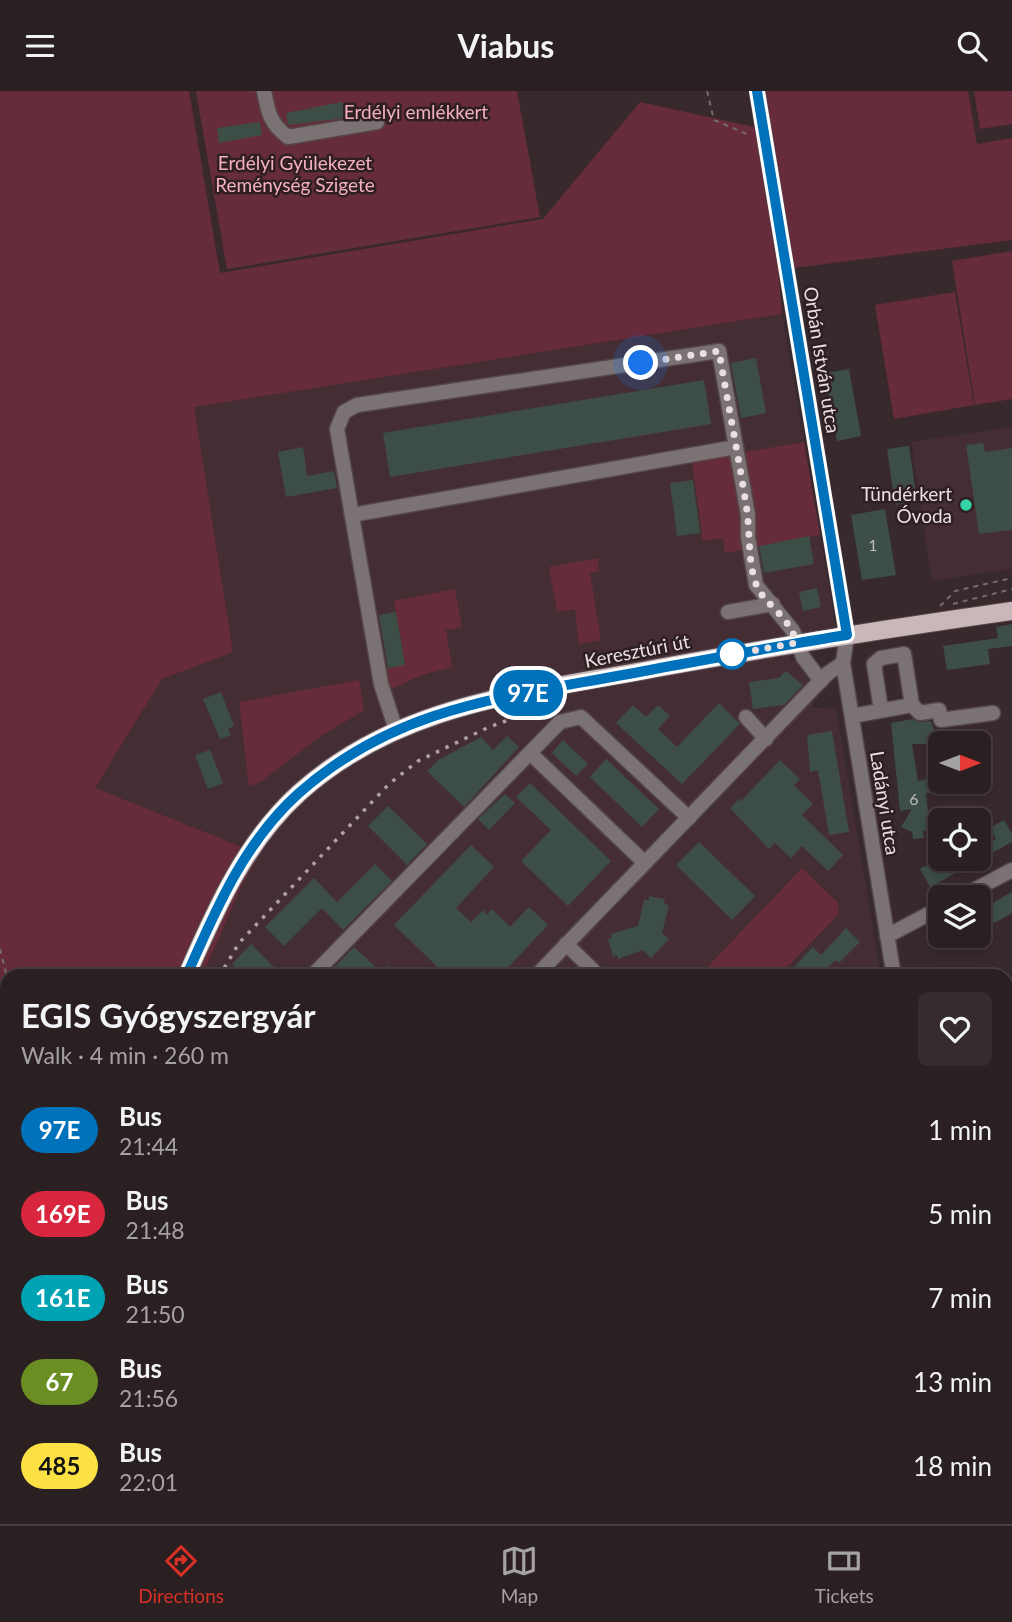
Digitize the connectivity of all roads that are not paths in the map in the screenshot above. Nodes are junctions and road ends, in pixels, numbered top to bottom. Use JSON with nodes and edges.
{"nodes":[{"id":1,"x":264,"y":91,"type":"edge"},
{"id":2,"x":757,"y":91,"type":"edge"},
{"id":3,"x":377,"y":122,"type":"dead end"},
{"id":4,"x":736,"y":447,"type":"junction"},
{"id":5,"x":352,"y":515,"type":"junction"},
{"id":6,"x":768,"y":601,"type":"junction"},
{"id":7,"x":728,"y":607,"type":"dead end"},
{"id":8,"x":1012,"y":611,"type":"edge"},
{"id":9,"x":847,"y":635,"type":"junction"},
{"id":10,"x":796,"y":643,"type":"junction"},
{"id":11,"x":843,"y":663,"type":"junction"},
{"id":12,"x":821,"y":681,"type":"junction"},
{"id":13,"x":912,"y":705,"type":"junction"},
{"id":14,"x":881,"y":711,"type":"junction"},
{"id":15,"x":993,"y":713,"type":"dead end"},
{"id":16,"x":852,"y":716,"type":"junction"},
{"id":17,"x":746,"y":717,"type":"dead end"},
{"id":18,"x":396,"y":730,"type":"junction"},
{"id":19,"x":766,"y":739,"type":"junction"},
{"id":20,"x":530,"y":753,"type":"junction"},
{"id":21,"x":689,"y":818,"type":"junction"},
{"id":22,"x":645,"y":863,"type":"junction"},
{"id":23,"x":1012,"y":870,"type":"edge"},
{"id":24,"x":984,"y":885,"type":"edge"},
{"id":25,"x":928,"y":914,"type":"edge"},
{"id":26,"x":887,"y":936,"type":"junction"},
{"id":27,"x":566,"y":944,"type":"junction"},
{"id":28,"x":190,"y":969,"type":"edge"},
{"id":29,"x":319,"y":969,"type":"edge"},
{"id":30,"x":543,"y":969,"type":"edge"},
{"id":31,"x":592,"y":969,"type":"edge"},
{"id":32,"x":893,"y":969,"type":"edge"}],
"edges":[{"from":1,"to":3,"type":"street"},
{"from":2,"to":9,"type":"street","name":"Orbán István utca"},
{"from":4,"to":5,"type":"street"},
{"from":4,"to":5,"type":"street"},
{"from":4,"to":6,"type":"street"},
{"from":5,"to":18,"type":"street"},
{"from":6,"to":7,"type":"street"},
{"from":6,"to":10,"type":"street"},
{"from":8,"to":9,"type":"main road","name":"Keresztúri út"},
{"from":9,"to":10,"type":"main road","name":"Keresztúri út"},
{"from":9,"to":11,"type":"street","name":"Ladányi utca"},
{"from":10,"to":12,"type":"street"},
{"from":10,"to":18,"type":"main road","name":"Keresztúri út"},
{"from":11,"to":12,"type":"street"},
{"from":11,"to":16,"type":"street","name":"Ladányi utca"},
{"from":12,"to":19,"type":"street"},
{"from":13,"to":14,"type":"street"},
{"from":13,"to":14,"type":"street"},
{"from":13,"to":15,"type":"street"},
{"from":14,"to":16,"type":"street"},
{"from":16,"to":26,"type":"street","name":"Ladányi utca"},
{"from":17,"to":19,"type":"street"},
{"from":18,"to":28,"type":"main road","name":"Keresztúri út"},
{"from":19,"to":21,"type":"street"},
{"from":20,"to":21,"type":"street"},
{"from":20,"to":22,"type":"street"},
{"from":20,"to":29,"type":"street"},
{"from":21,"to":22,"type":"street"},
{"from":22,"to":27,"type":"street"},
{"from":23,"to":24,"type":"street"},
{"from":25,"to":26,"type":"street"},
{"from":26,"to":32,"type":"street","name":"Ladányi utca"},
{"from":27,"to":30,"type":"street"},
{"from":27,"to":31,"type":"street"}]}
